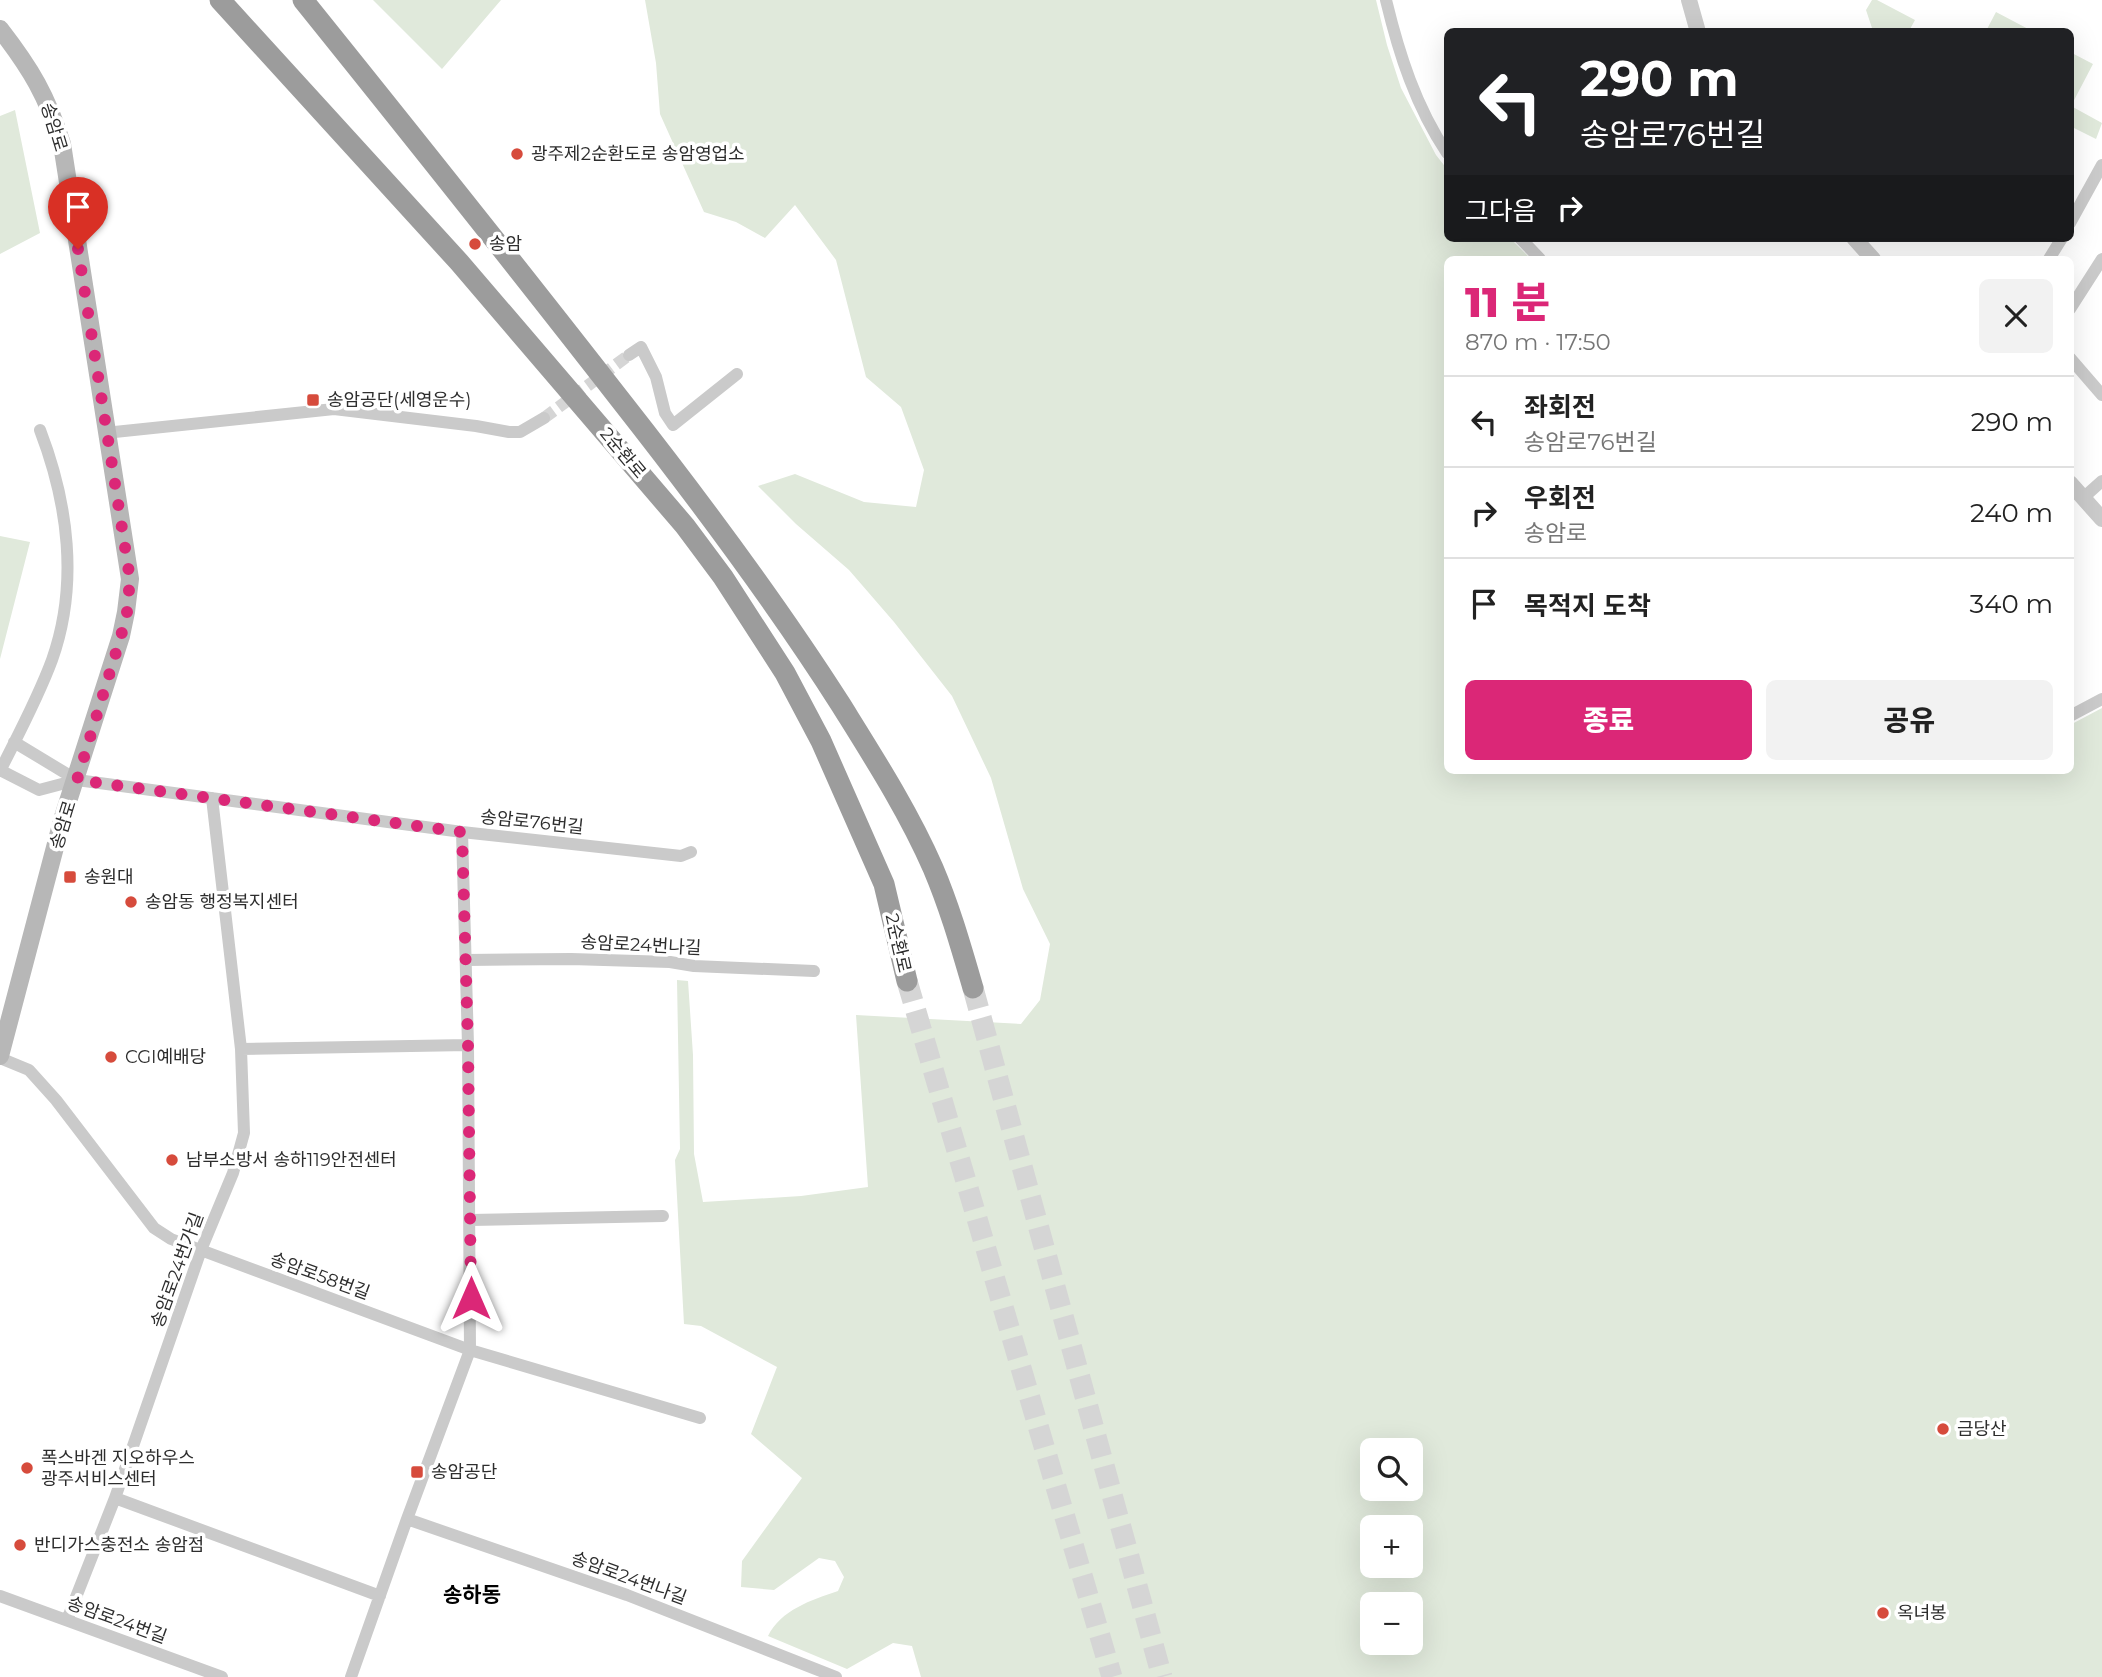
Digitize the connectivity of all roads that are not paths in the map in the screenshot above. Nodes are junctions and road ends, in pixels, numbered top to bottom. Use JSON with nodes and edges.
{"nodes":[{"id":1,"x":220,"y":0,"type":"edge"},
{"id":2,"x":303,"y":0,"type":"edge"},
{"id":3,"x":1386,"y":0,"type":"edge"},
{"id":4,"x":1689,"y":0,"type":"edge"},
{"id":5,"x":1697,"y":28,"type":"edge"},
{"id":6,"x":0,"y":29,"type":"edge"},
{"id":7,"x":1444,"y":148,"type":"edge"},
{"id":8,"x":2102,"y":165,"type":"edge"},
{"id":9,"x":2074,"y":216,"type":"edge"},
{"id":10,"x":1524,"y":242,"type":"edge"},
{"id":11,"x":1858,"y":242,"type":"edge"},
{"id":12,"x":1537,"y":256,"type":"edge"},
{"id":13,"x":1870,"y":256,"type":"edge"},
{"id":14,"x":2102,"y":259,"type":"edge"},
{"id":15,"x":2074,"y":303,"type":"edge"},
{"id":16,"x":629,"y":355,"type":"dead end"},
{"id":17,"x":2074,"y":363,"type":"edge"},
{"id":18,"x":737,"y":374,"type":"dead end"},
{"id":19,"x":2102,"y":395,"type":"edge"},
{"id":20,"x":544,"y":418,"type":"tunnel mouth"},
{"id":21,"x":40,"y":430,"type":"dead end"},
{"id":22,"x":106,"y":433,"type":"junction"},
{"id":23,"x":2102,"y":481,"type":"edge"},
{"id":24,"x":2074,"y":488,"type":"edge"},
{"id":25,"x":2083,"y":498,"type":"junction"},
{"id":26,"x":2102,"y":519,"type":"edge"},
{"id":27,"x":2102,"y":699,"type":"edge"},
{"id":28,"x":2074,"y":714,"type":"edge"},
{"id":29,"x":14,"y":742,"type":"junction"},
{"id":30,"x":0,"y":771,"type":"edge"},
{"id":31,"x":77,"y":780,"type":"junction"},
{"id":32,"x":212,"y":798,"type":"junction"},
{"id":33,"x":462,"y":832,"type":"junction"},
{"id":34,"x":691,"y":852,"type":"dead end"},
{"id":35,"x":466,"y":960,"type":"junction"},
{"id":36,"x":814,"y":971,"type":"dead end"},
{"id":37,"x":907,"y":981,"type":"tunnel mouth"},
{"id":38,"x":973,"y":988,"type":"tunnel mouth"},
{"id":39,"x":468,"y":1045,"type":"junction"},
{"id":40,"x":241,"y":1049,"type":"junction"},
{"id":41,"x":0,"y":1057,"type":"edge"},
{"id":42,"x":663,"y":1216,"type":"dead end"},
{"id":43,"x":471,"y":1220,"type":"junction"},
{"id":44,"x":201,"y":1250,"type":"junction"},
{"id":45,"x":470,"y":1350,"type":"junction"},
{"id":46,"x":700,"y":1418,"type":"dead end"},
{"id":47,"x":115,"y":1498,"type":"junction"},
{"id":48,"x":407,"y":1519,"type":"junction"},
{"id":49,"x":0,"y":1596,"type":"edge"},
{"id":50,"x":380,"y":1596,"type":"junction"},
{"id":51,"x":67,"y":1620,"type":"junction"},
{"id":52,"x":222,"y":1677,"type":"edge"},
{"id":53,"x":351,"y":1677,"type":"edge"},
{"id":54,"x":836,"y":1677,"type":"edge"}],
"edges":[{"from":1,"to":37,"type":"highway","name":"2순환로"},
{"from":2,"to":38,"type":"highway","name":"2순환로"},
{"from":3,"to":7,"type":"street"},
{"from":4,"to":5,"type":"street"},
{"from":6,"to":22,"type":"main road","name":"송암로"},
{"from":8,"to":9,"type":"street"},
{"from":10,"to":12,"type":"street"},
{"from":11,"to":13,"type":"street"},
{"from":14,"to":15,"type":"street"},
{"from":16,"to":18,"type":"street"},
{"from":17,"to":19,"type":"street"},
{"from":20,"to":22,"type":"street"},
{"from":21,"to":29,"type":"street"},
{"from":22,"to":31,"type":"main road","name":"송암로"},
{"from":23,"to":25,"type":"street"},
{"from":24,"to":25,"type":"street"},
{"from":25,"to":26,"type":"street"},
{"from":27,"to":28,"type":"street"},
{"from":29,"to":30,"type":"street"},
{"from":29,"to":31,"type":"street"},
{"from":30,"to":31,"type":"street"},
{"from":31,"to":32,"type":"street","name":"송암로76번길"},
{"from":31,"to":41,"type":"main road","name":"송암로"},
{"from":32,"to":33,"type":"street","name":"송암로76번길"},
{"from":32,"to":40,"type":"street","name":"송암로24번가길"},
{"from":33,"to":34,"type":"street","name":"송암로76번길"},
{"from":33,"to":35,"type":"street"},
{"from":35,"to":36,"type":"street","name":"송암로24번나길"},
{"from":35,"to":39,"type":"street"},
{"from":39,"to":40,"type":"street"},
{"from":39,"to":43,"type":"street"},
{"from":40,"to":44,"type":"street","name":"송암로24번가길"},
{"from":41,"to":44,"type":"street","name":"송암로58번길"},
{"from":42,"to":43,"type":"street"},
{"from":43,"to":45,"type":"street"},
{"from":44,"to":45,"type":"street","name":"송암로58번길"},
{"from":44,"to":47,"type":"street","name":"송암로24번가길"},
{"from":45,"to":46,"type":"street","name":"송암로58번길"},
{"from":45,"to":48,"type":"street"},
{"from":47,"to":50,"type":"street"},
{"from":47,"to":51,"type":"street","name":"송암로24번가길"},
{"from":48,"to":50,"type":"street"},
{"from":48,"to":54,"type":"street","name":"송암로24번나길"},
{"from":49,"to":51,"type":"street","name":"송암로24번길"},
{"from":50,"to":53,"type":"street"},
{"from":51,"to":52,"type":"street","name":"송암로24번길"}]}
